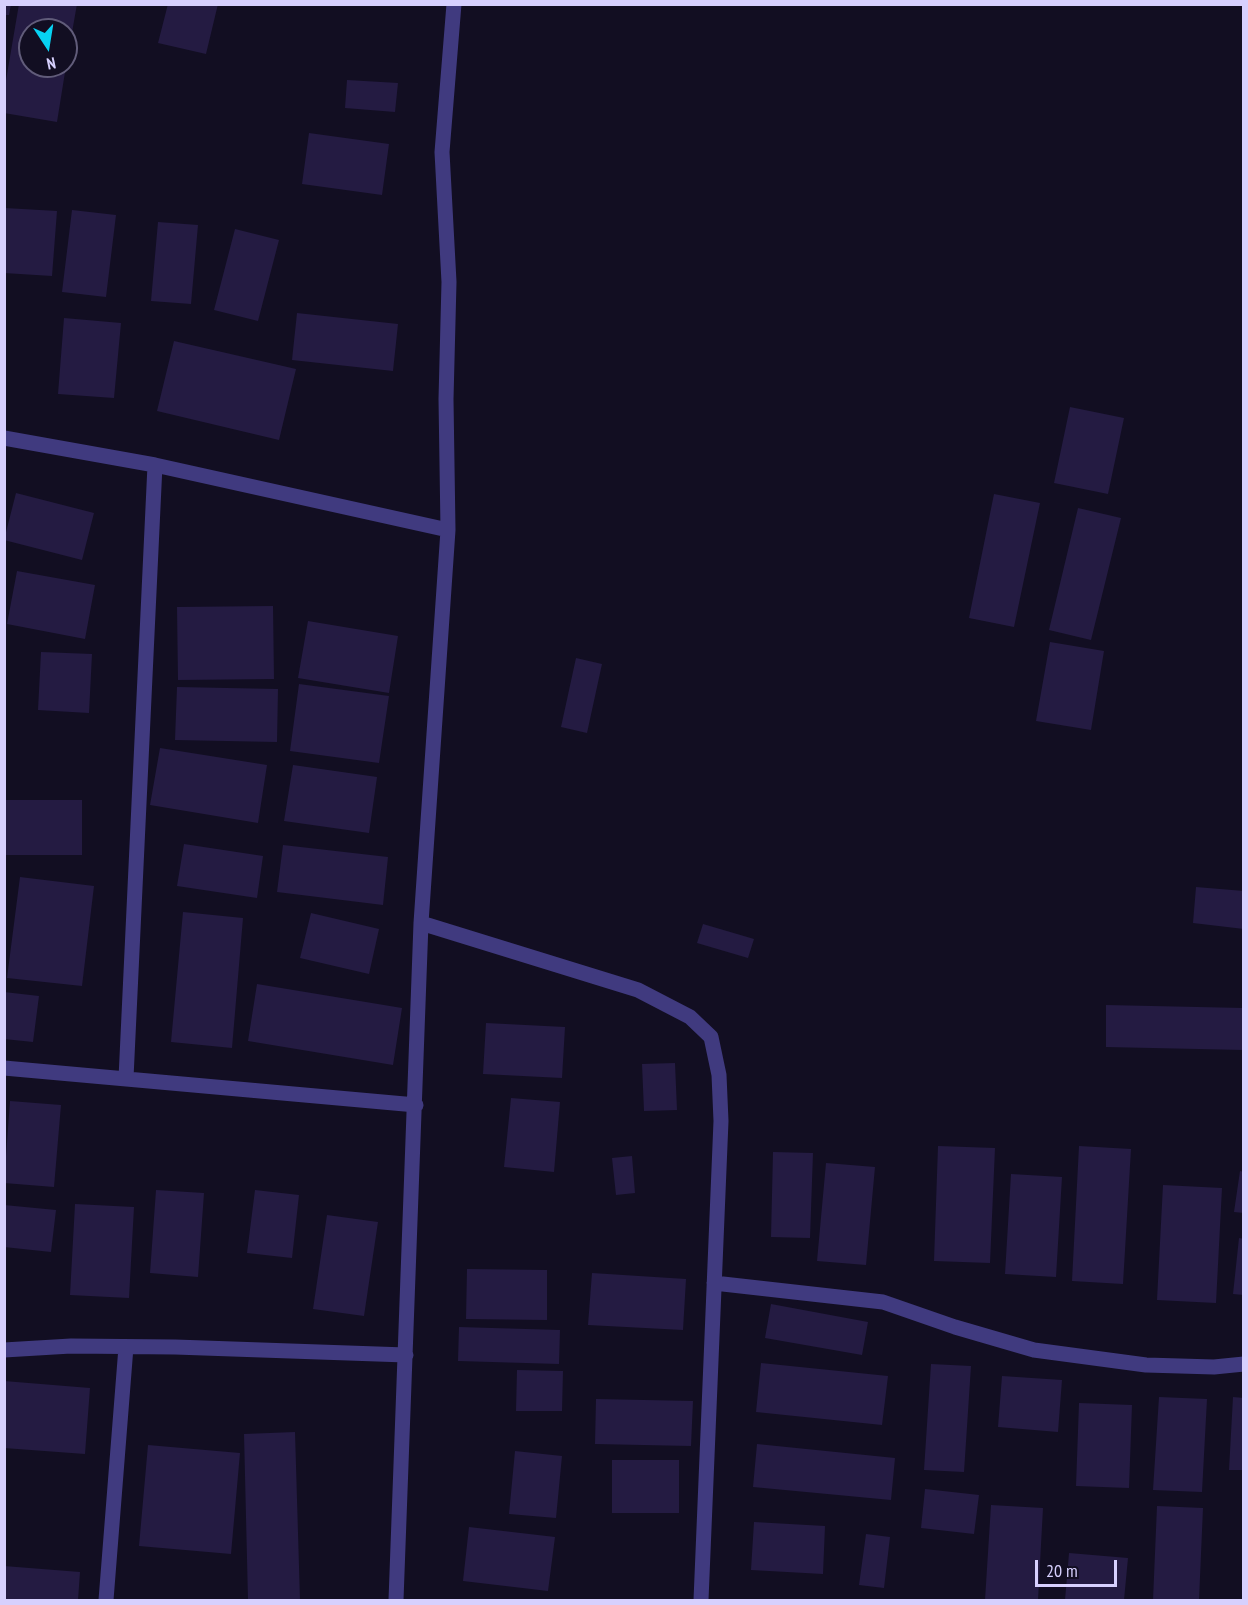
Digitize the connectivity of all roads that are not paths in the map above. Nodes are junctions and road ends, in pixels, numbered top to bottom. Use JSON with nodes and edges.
{"nodes":[{"id":1,"x":454,"y":4,"type":"edge"},
{"id":2,"x":4,"y":438,"type":"edge"},
{"id":3,"x":154,"y":465,"type":"junction"},
{"id":4,"x":448,"y":530,"type":"junction"},
{"id":5,"x":421,"y":923,"type":"junction"},
{"id":6,"x":4,"y":1068,"type":"edge"},
{"id":7,"x":126,"y":1078,"type":"junction"},
{"id":8,"x":416,"y":1105,"type":"junction"},
{"id":9,"x":714,"y":1283,"type":"junction"},
{"id":10,"x":126,"y":1347,"type":"junction"},
{"id":11,"x":4,"y":1350,"type":"edge"},
{"id":12,"x":406,"y":1355,"type":"junction"},
{"id":13,"x":1244,"y":1364,"type":"edge"},
{"id":14,"x":106,"y":1600,"type":"edge"},
{"id":15,"x":396,"y":1600,"type":"edge"},
{"id":16,"x":701,"y":1600,"type":"edge"}],
"edges":[{"from":1,"to":4,"type":"street"},
{"from":2,"to":3,"type":"street"},
{"from":3,"to":4,"type":"street"},
{"from":3,"to":7,"type":"street"},
{"from":4,"to":5,"type":"street"},
{"from":5,"to":8,"type":"street"},
{"from":5,"to":9,"type":"street"},
{"from":6,"to":7,"type":"street"},
{"from":7,"to":8,"type":"street"},
{"from":8,"to":12,"type":"street"},
{"from":9,"to":13,"type":"street"},
{"from":9,"to":16,"type":"street"},
{"from":10,"to":11,"type":"street"},
{"from":10,"to":12,"type":"street"},
{"from":10,"to":14,"type":"street"},
{"from":12,"to":15,"type":"street"}]}
